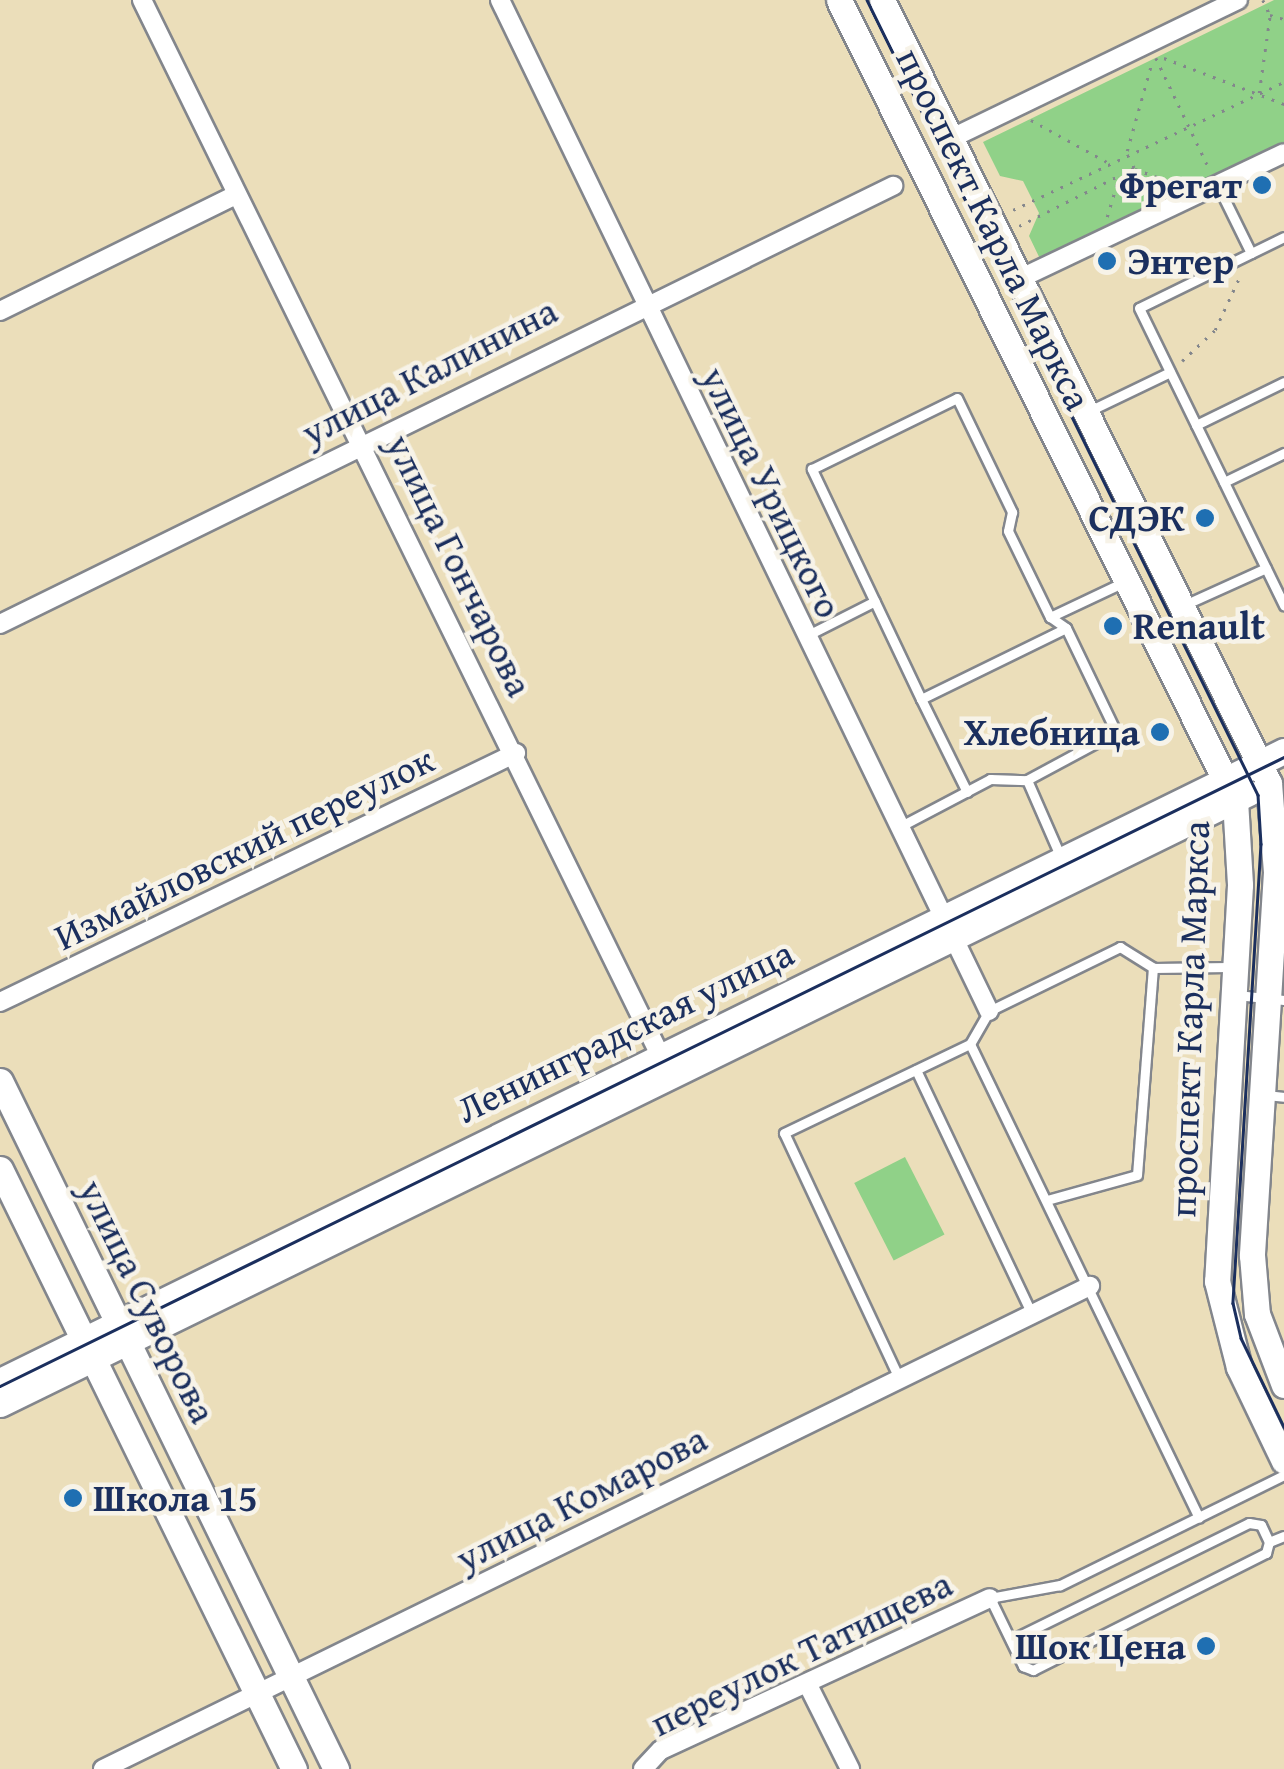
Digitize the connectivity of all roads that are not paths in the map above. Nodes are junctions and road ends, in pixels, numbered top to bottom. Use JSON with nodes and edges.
{"nodes":[{"id":1,"x":142,"y":0,"type":"edge"},
{"id":2,"x":500,"y":0,"type":"edge"},
{"id":3,"x":839,"y":0,"type":"edge"},
{"id":4,"x":882,"y":0,"type":"edge"},
{"id":5,"x":1238,"y":0,"type":"edge"},
{"id":6,"x":950,"y":139,"type":"junction"},
{"id":7,"x":1284,"y":153,"type":"edge"},
{"id":8,"x":916,"y":156,"type":"junction"},
{"id":9,"x":1218,"y":184,"type":"junction"},
{"id":10,"x":893,"y":186,"type":"dead end"},
{"id":11,"x":236,"y":195,"type":"junction"},
{"id":12,"x":1284,"y":237,"type":"edge"},
{"id":13,"x":1251,"y":253,"type":"junction"},
{"id":14,"x":1019,"y":279,"type":"junction"},
{"id":15,"x":645,"y":304,"type":"junction"},
{"id":16,"x":0,"y":311,"type":"edge"},
{"id":17,"x":1170,"y":372,"type":"junction"},
{"id":18,"x":1284,"y":382,"type":"edge"},
{"id":19,"x":1084,"y":413,"type":"junction"},
{"id":20,"x":1196,"y":425,"type":"junction"},
{"id":21,"x":366,"y":446,"type":"junction"},
{"id":22,"x":1284,"y":453,"type":"edge"},
{"id":23,"x":1224,"y":482,"type":"junction"},
{"id":24,"x":1266,"y":568,"type":"junction"},
{"id":25,"x":1126,"y":581,"type":"junction"},
{"id":26,"x":875,"y":600,"type":"junction"},
{"id":27,"x":1284,"y":605,"type":"edge"},
{"id":28,"x":1180,"y":607,"type":"junction"},
{"id":29,"x":1050,"y":617,"type":"junction"},
{"id":30,"x":0,"y":624,"type":"edge"},
{"id":31,"x":1066,"y":628,"type":"junction"},
{"id":32,"x":806,"y":636,"type":"junction"},
{"id":33,"x":921,"y":699,"type":"junction"},
{"id":34,"x":1284,"y":751,"type":"edge"},
{"id":35,"x":516,"y":754,"type":"junction"},
{"id":36,"x":1271,"y":774,"type":"edge"},
{"id":37,"x":1027,"y":780,"type":"junction"},
{"id":38,"x":1230,"y":790,"type":"junction"},
{"id":39,"x":966,"y":792,"type":"junction"},
{"id":40,"x":898,"y":827,"type":"junction"},
{"id":41,"x":1062,"y":860,"type":"junction"},
{"id":42,"x":947,"y":928,"type":"junction"},
{"id":43,"x":1153,"y":968,"type":"junction"},
{"id":44,"x":1233,"y":968,"type":"junction"},
{"id":45,"x":1232,"y":994,"type":"junction"},
{"id":46,"x":1276,"y":999,"type":"edge"},
{"id":47,"x":0,"y":1002,"type":"edge"},
{"id":48,"x":989,"y":1011,"type":"junction"},
{"id":49,"x":970,"y":1044,"type":"junction"},
{"id":50,"x":660,"y":1055,"type":"junction"},
{"id":51,"x":916,"y":1070,"type":"junction"},
{"id":52,"x":0,"y":1081,"type":"edge"},
{"id":53,"x":1274,"y":1096,"type":"edge"},
{"id":54,"x":0,"y":1169,"type":"edge"},
{"id":55,"x":1047,"y":1200,"type":"junction"},
{"id":56,"x":1090,"y":1286,"type":"junction"},
{"id":57,"x":1031,"y":1312,"type":"junction"},
{"id":58,"x":122,"y":1334,"type":"junction"},
{"id":59,"x":88,"y":1349,"type":"junction"},
{"id":60,"x":898,"y":1376,"type":"junction"},
{"id":61,"x":0,"y":1380,"type":"edge"},
{"id":62,"x":1284,"y":1384,"type":"edge"},
{"id":63,"x":0,"y":1404,"type":"edge"},
{"id":64,"x":1284,"y":1461,"type":"edge"},
{"id":65,"x":1284,"y":1475,"type":"edge"},
{"id":66,"x":1200,"y":1518,"type":"junction"},
{"id":67,"x":1284,"y":1536,"type":"edge"},
{"id":68,"x":1270,"y":1542,"type":"junction"},
{"id":69,"x":990,"y":1598,"type":"junction"},
{"id":70,"x":1011,"y":1640,"type":"junction"},
{"id":71,"x":292,"y":1680,"type":"junction"},
{"id":72,"x":808,"y":1685,"type":"junction"},
{"id":73,"x":258,"y":1695,"type":"junction"},
{"id":74,"x":103,"y":1769,"type":"edge"},
{"id":75,"x":294,"y":1769,"type":"edge"},
{"id":76,"x":336,"y":1769,"type":"edge"},
{"id":77,"x":643,"y":1769,"type":"edge"},
{"id":78,"x":850,"y":1769,"type":"edge"}],
"edges":[{"from":1,"to":11,"type":"street","name":"улица Гончарова"},
{"from":2,"to":15,"type":"street","name":"улица Урицкого"},
{"from":3,"to":8,"type":"main road","name":"проспект Карла Маркса"},
{"from":4,"to":6,"type":"main road","name":"проспект Карла Маркса"},
{"from":5,"to":6,"type":"street"},
{"from":6,"to":8,"type":"main road"},
{"from":6,"to":14,"type":"main road","name":"проспект Карла Маркса"},
{"from":7,"to":9,"type":"street"},
{"from":8,"to":25,"type":"main road","name":"проспект Карла Маркса"},
{"from":9,"to":13,"type":"lane"},
{"from":9,"to":14,"type":"street"},
{"from":10,"to":15,"type":"street","name":"улица Калинина"},
{"from":11,"to":16,"type":"street"},
{"from":11,"to":21,"type":"street","name":"улица Гончарова"},
{"from":12,"to":13,"type":"lane"},
{"from":13,"to":17,"type":"lane"},
{"from":14,"to":19,"type":"main road","name":"проспект Карла Маркса"},
{"from":15,"to":21,"type":"street","name":"улица Калинина"},
{"from":15,"to":32,"type":"street","name":"улица Урицкого"},
{"from":17,"to":19,"type":"lane"},
{"from":17,"to":20,"type":"lane"},
{"from":18,"to":20,"type":"lane"},
{"from":19,"to":28,"type":"main road","name":"проспект Карла Маркса"},
{"from":20,"to":23,"type":"lane"},
{"from":21,"to":30,"type":"street","name":"улица Калинина"},
{"from":21,"to":35,"type":"street","name":"улица Гончарова"},
{"from":22,"to":23,"type":"lane"},
{"from":23,"to":24,"type":"lane"},
{"from":24,"to":27,"type":"lane"},
{"from":24,"to":28,"type":"lane"},
{"from":25,"to":29,"type":"lane"},
{"from":25,"to":38,"type":"main road","name":"проспект Карла Маркса"},
{"from":26,"to":29,"type":"lane"},
{"from":26,"to":32,"type":"lane"},
{"from":26,"to":33,"type":"lane"},
{"from":28,"to":36,"type":"main road","name":"проспект Карла Маркса"},
{"from":29,"to":31,"type":"lane"},
{"from":31,"to":33,"type":"lane"},
{"from":31,"to":37,"type":"lane"},
{"from":32,"to":40,"type":"street","name":"улица Урицкого"},
{"from":33,"to":39,"type":"lane"},
{"from":34,"to":36,"type":"main road","name":"Ленинградская улица"},
{"from":35,"to":47,"type":"street","name":"Измайловский переулок"},
{"from":35,"to":50,"type":"street","name":"улица Гончарова"},
{"from":36,"to":38,"type":"main road","name":"Ленинградская улица"},
{"from":36,"to":46,"type":"main road","name":"проспект Карла Маркса"},
{"from":37,"to":39,"type":"lane"},
{"from":37,"to":41,"type":"lane"},
{"from":38,"to":41,"type":"main road","name":"Ленинградская улица"},
{"from":38,"to":42,"type":"main road","name":"Ленинградская улица"},
{"from":38,"to":44,"type":"main road","name":"проспект Карла Маркса"},
{"from":39,"to":40,"type":"lane"},
{"from":40,"to":42,"type":"street","name":"улица Урицкого"},
{"from":41,"to":42,"type":"main road","name":"Ленинградская улица"},
{"from":42,"to":48,"type":"street","name":"улица Урицкого"},
{"from":42,"to":50,"type":"main road","name":"Ленинградская улица"},
{"from":42,"to":58,"type":"main road","name":"Ленинградская улица"},
{"from":43,"to":44,"type":"lane"},
{"from":43,"to":48,"type":"lane"},
{"from":43,"to":55,"type":"lane"},
{"from":44,"to":45,"type":"main road","name":"проспект Карла Маркса"},
{"from":45,"to":46,"type":"lane"},
{"from":45,"to":64,"type":"main road","name":"проспект Карла Маркса"},
{"from":46,"to":53,"type":"main road","name":"проспект Карла Маркса"},
{"from":48,"to":49,"type":"lane"},
{"from":49,"to":51,"type":"lane"},
{"from":49,"to":55,"type":"lane"},
{"from":50,"to":58,"type":"main road","name":"Ленинградская улица"},
{"from":51,"to":57,"type":"lane"},
{"from":51,"to":60,"type":"lane"},
{"from":52,"to":58,"type":"main road","name":"улица Суворова"},
{"from":53,"to":62,"type":"main road","name":"проспект Карла Маркса"},
{"from":54,"to":59,"type":"main road","name":"улица Суворова"},
{"from":55,"to":56,"type":"lane"},
{"from":56,"to":57,"type":"street","name":"улица Комарова"},
{"from":56,"to":66,"type":"lane"},
{"from":57,"to":60,"type":"street","name":"улица Комарова"},
{"from":58,"to":59,"type":"main road","name":"Ленинградская улица"},
{"from":58,"to":71,"type":"main road","name":"улица Суворова"},
{"from":59,"to":61,"type":"main road","name":"Ленинградская улица"},
{"from":59,"to":63,"type":"main road","name":"Ленинградская улица"},
{"from":59,"to":73,"type":"main road","name":"улица Суворова"},
{"from":60,"to":71,"type":"street","name":"улица Комарова"},
{"from":65,"to":66,"type":"lane"},
{"from":66,"to":69,"type":"lane"},
{"from":67,"to":68,"type":"lane"},
{"from":68,"to":70,"type":"lane"},
{"from":68,"to":70,"type":"lane"},
{"from":69,"to":70,"type":"lane"},
{"from":69,"to":72,"type":"street","name":"переулок Татищева"},
{"from":71,"to":73,"type":"street","name":"улица Комарова"},
{"from":71,"to":76,"type":"main road","name":"улица Суворова"},
{"from":72,"to":77,"type":"street","name":"переулок Татищева"},
{"from":72,"to":78,"type":"street"},
{"from":73,"to":74,"type":"street","name":"улица Комарова"},
{"from":73,"to":75,"type":"main road","name":"улица Суворова"}]}
